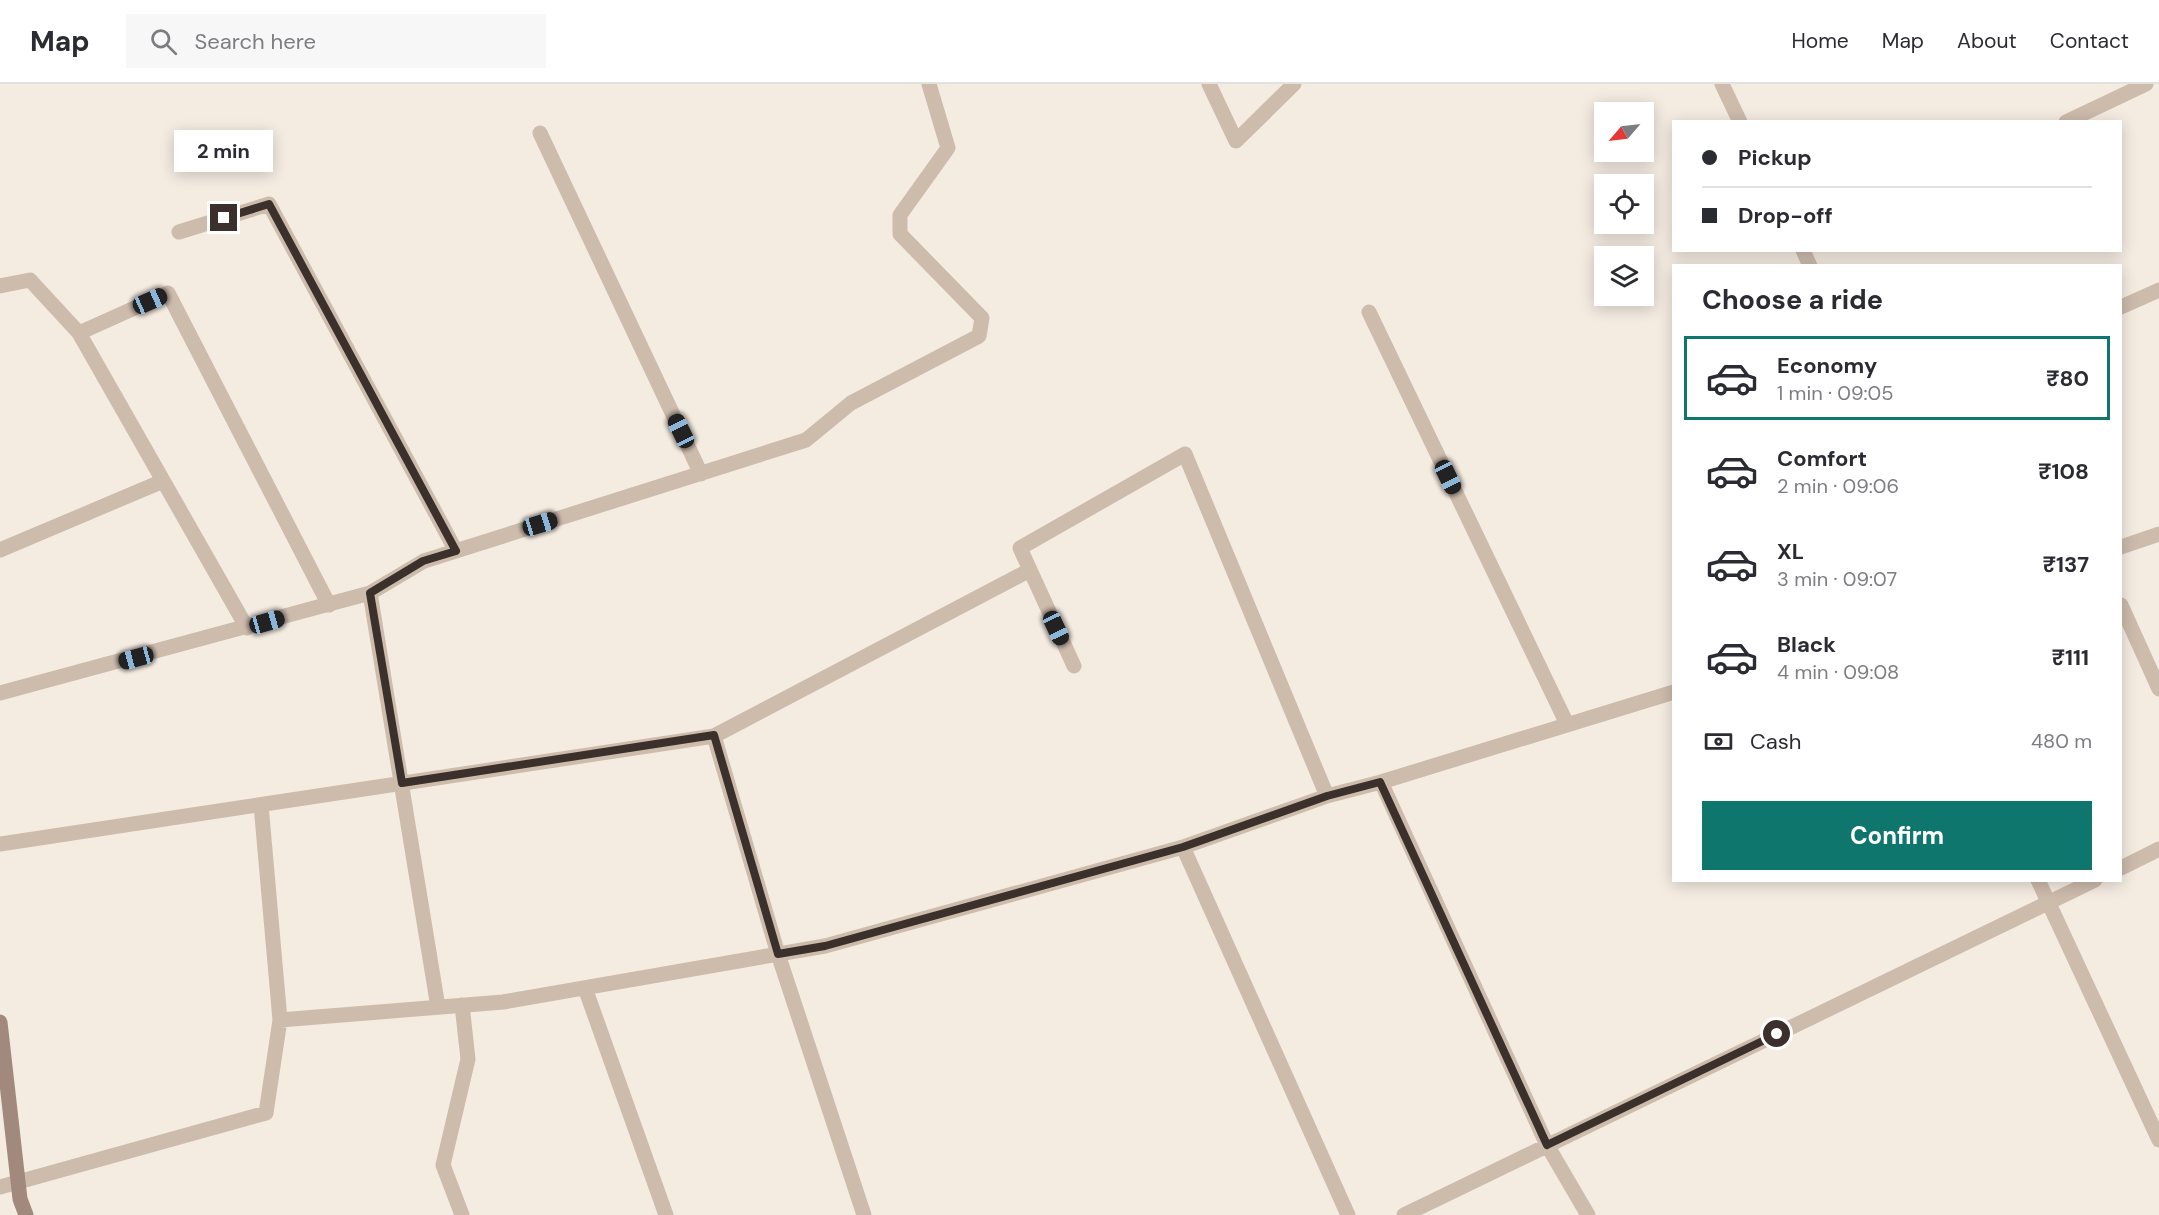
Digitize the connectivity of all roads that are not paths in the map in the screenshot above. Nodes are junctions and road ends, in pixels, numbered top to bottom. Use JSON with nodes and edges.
{"nodes":[{"id":1,"x":929,"y":84,"type":"edge"},
{"id":2,"x":1209,"y":84,"type":"edge"},
{"id":3,"x":1294,"y":84,"type":"edge"},
{"id":4,"x":1722,"y":84,"type":"edge"},
{"id":5,"x":2146,"y":84,"type":"edge"},
{"id":6,"x":1739,"y":120,"type":"edge"},
{"id":7,"x":2070,"y":120,"type":"edge"},
{"id":8,"x":540,"y":133,"type":"dead end"},
{"id":9,"x":179,"y":232,"type":"dead end"},
{"id":10,"x":0,"y":286,"type":"edge"},
{"id":11,"x":2159,"y":290,"type":"edge"},
{"id":12,"x":2122,"y":307,"type":"edge"},
{"id":13,"x":1369,"y":312,"type":"dead end"},
{"id":14,"x":79,"y":333,"type":"junction"},
{"id":15,"x":701,"y":474,"type":"junction"},
{"id":16,"x":163,"y":481,"type":"junction"},
{"id":17,"x":2159,"y":534,"type":"edge"},
{"id":18,"x":2122,"y":547,"type":"edge"},
{"id":19,"x":0,"y":550,"type":"edge"},
{"id":20,"x":456,"y":551,"type":"junction"},
{"id":21,"x":1030,"y":570,"type":"junction"},
{"id":22,"x":370,"y":593,"type":"junction"},
{"id":23,"x":329,"y":605,"type":"junction"},
{"id":24,"x":2122,"y":607,"type":"edge"},
{"id":25,"x":246,"y":628,"type":"junction"},
{"id":26,"x":1074,"y":666,"type":"dead end"},
{"id":27,"x":2159,"y":689,"type":"edge"},
{"id":28,"x":0,"y":693,"type":"edge"},
{"id":29,"x":1672,"y":693,"type":"edge"},
{"id":30,"x":1567,"y":724,"type":"junction"},
{"id":31,"x":714,"y":735,"type":"junction"},
{"id":32,"x":1380,"y":782,"type":"junction"},
{"id":33,"x":402,"y":783,"type":"junction"},
{"id":34,"x":1327,"y":796,"type":"junction"},
{"id":35,"x":261,"y":804,"type":"junction"},
{"id":36,"x":0,"y":844,"type":"edge"},
{"id":37,"x":1183,"y":847,"type":"junction"},
{"id":38,"x":2159,"y":849,"type":"edge"},
{"id":39,"x":2122,"y":868,"type":"edge"},
{"id":40,"x":2039,"y":882,"type":"edge"},
{"id":41,"x":2091,"y":882,"type":"edge"},
{"id":42,"x":2049,"y":903,"type":"junction"},
{"id":43,"x":778,"y":954,"type":"junction"},
{"id":44,"x":585,"y":988,"type":"junction"},
{"id":45,"x":462,"y":1005,"type":"junction"},
{"id":46,"x":438,"y":1007,"type":"junction"},
{"id":47,"x":280,"y":1020,"type":"junction"},
{"id":48,"x":0,"y":1022,"type":"edge"},
{"id":49,"x":2159,"y":1140,"type":"edge"},
{"id":50,"x":1547,"y":1145,"type":"junction"},
{"id":51,"x":18,"y":1182,"type":"junction"},
{"id":52,"x":0,"y":1187,"type":"edge"},
{"id":53,"x":26,"y":1215,"type":"edge"},
{"id":54,"x":462,"y":1215,"type":"edge"},
{"id":55,"x":666,"y":1215,"type":"edge"},
{"id":56,"x":864,"y":1215,"type":"edge"},
{"id":57,"x":1348,"y":1215,"type":"edge"},
{"id":58,"x":1404,"y":1215,"type":"edge"},
{"id":59,"x":1588,"y":1215,"type":"edge"}],
"edges":[{"from":1,"to":15,"type":"street"},
{"from":2,"to":3,"type":"street"},
{"from":4,"to":6,"type":"street"},
{"from":5,"to":7,"type":"street"},
{"from":8,"to":15,"type":"street"},
{"from":9,"to":20,"type":"street"},
{"from":10,"to":14,"type":"street"},
{"from":11,"to":12,"type":"street"},
{"from":13,"to":30,"type":"street"},
{"from":14,"to":16,"type":"street"},
{"from":14,"to":23,"type":"street"},
{"from":15,"to":20,"type":"street"},
{"from":16,"to":19,"type":"street"},
{"from":16,"to":25,"type":"street"},
{"from":17,"to":18,"type":"street"},
{"from":20,"to":22,"type":"street"},
{"from":21,"to":26,"type":"street"},
{"from":21,"to":31,"type":"street"},
{"from":21,"to":34,"type":"street"},
{"from":22,"to":23,"type":"street"},
{"from":22,"to":33,"type":"street"},
{"from":23,"to":25,"type":"street"},
{"from":24,"to":27,"type":"street"},
{"from":25,"to":28,"type":"street"},
{"from":29,"to":30,"type":"street"},
{"from":30,"to":32,"type":"street"},
{"from":31,"to":33,"type":"street"},
{"from":31,"to":43,"type":"street"},
{"from":32,"to":34,"type":"street"},
{"from":32,"to":50,"type":"street"},
{"from":33,"to":35,"type":"street"},
{"from":33,"to":46,"type":"street"},
{"from":34,"to":37,"type":"street"},
{"from":35,"to":36,"type":"street"},
{"from":35,"to":47,"type":"street"},
{"from":37,"to":43,"type":"street"},
{"from":37,"to":57,"type":"street"},
{"from":38,"to":39,"type":"street"},
{"from":40,"to":42,"type":"street"},
{"from":41,"to":42,"type":"street"},
{"from":42,"to":49,"type":"street"},
{"from":42,"to":50,"type":"street"},
{"from":43,"to":44,"type":"street"},
{"from":43,"to":56,"type":"street"},
{"from":44,"to":45,"type":"street"},
{"from":44,"to":55,"type":"street"},
{"from":45,"to":46,"type":"street"},
{"from":45,"to":54,"type":"street"},
{"from":46,"to":47,"type":"street"},
{"from":47,"to":51,"type":"street"},
{"from":48,"to":51,"type":"main road"},
{"from":50,"to":58,"type":"street"},
{"from":50,"to":59,"type":"street"},
{"from":51,"to":52,"type":"street"},
{"from":51,"to":53,"type":"main road"}]}
